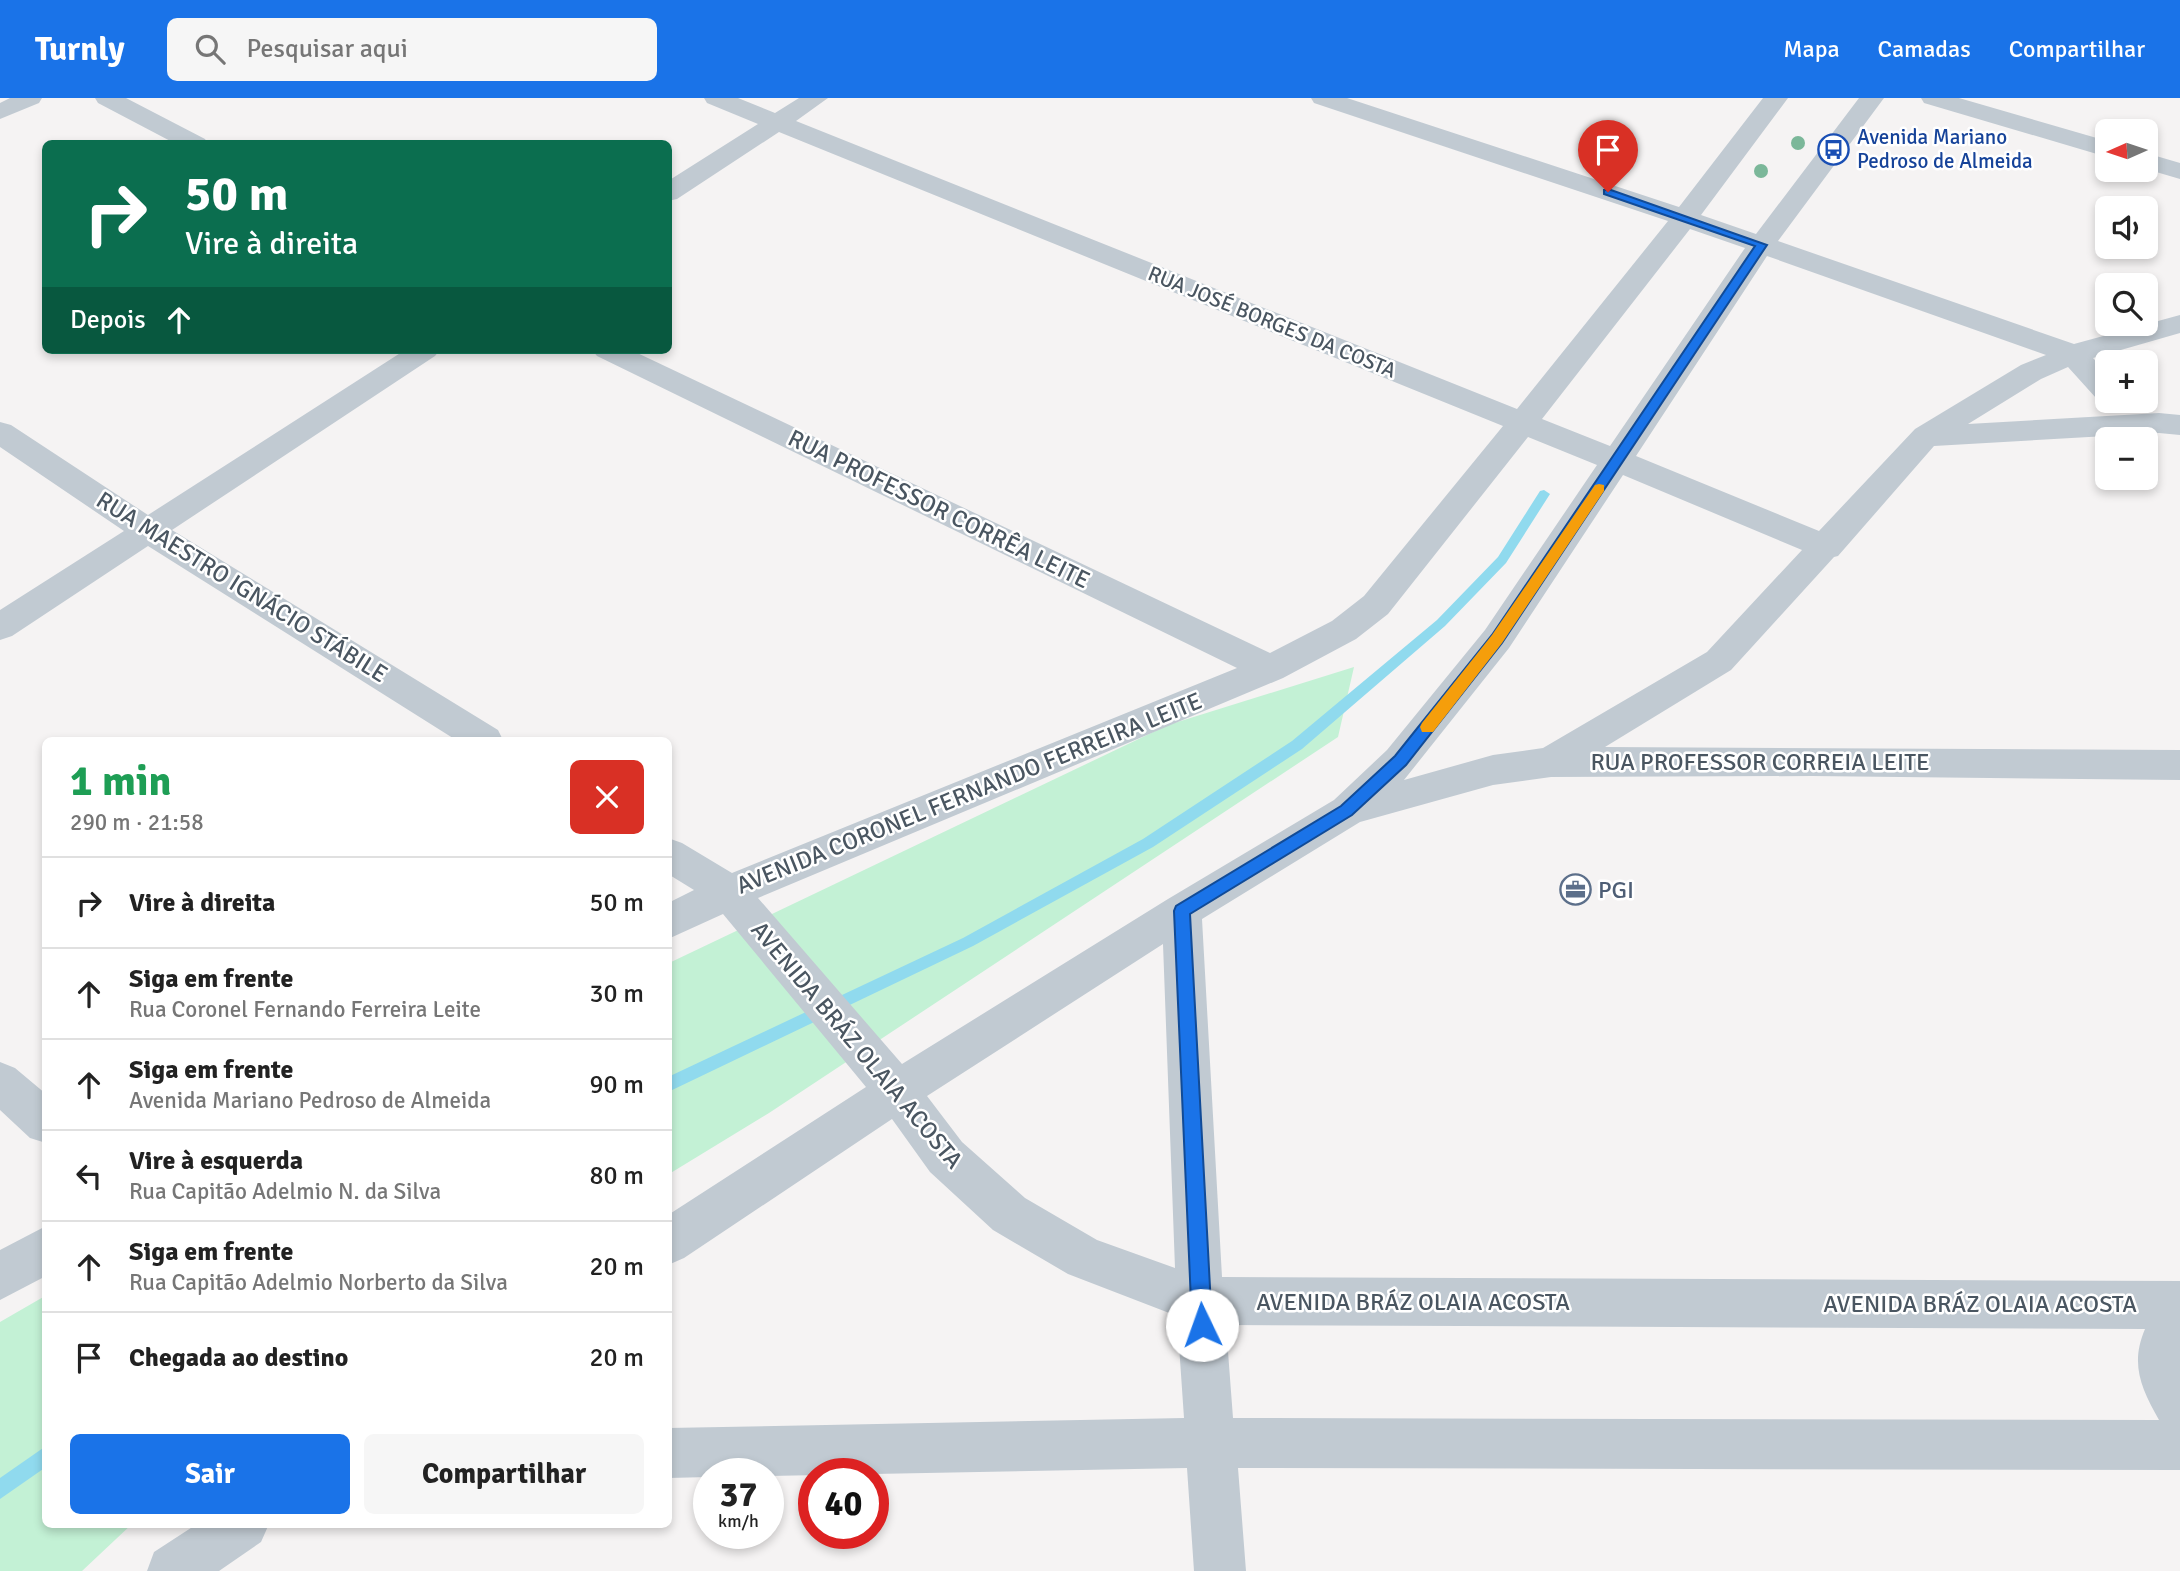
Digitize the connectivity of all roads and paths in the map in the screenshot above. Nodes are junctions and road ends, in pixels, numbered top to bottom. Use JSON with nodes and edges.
{"nodes":[{"id":1,"x":30,"y":98,"type":"edge"},
{"id":2,"x":107,"y":98,"type":"edge"},
{"id":3,"x":716,"y":98,"type":"edge"},
{"id":4,"x":816,"y":98,"type":"edge"},
{"id":5,"x":1323,"y":98,"type":"edge"},
{"id":6,"x":1776,"y":98,"type":"edge"},
{"id":7,"x":1872,"y":98,"type":"edge"},
{"id":8,"x":1933,"y":98,"type":"edge"},
{"id":9,"x":0,"y":112,"type":"edge"},
{"id":10,"x":778,"y":123,"type":"junction"},
{"id":11,"x":188,"y":140,"type":"edge"},
{"id":12,"x":2095,"y":145,"type":"edge"},
{"id":13,"x":2158,"y":165,"type":"edge"},
{"id":14,"x":2180,"y":171,"type":"edge"},
{"id":15,"x":672,"y":190,"type":"edge"},
{"id":16,"x":1685,"y":218,"type":"junction"},
{"id":17,"x":1761,"y":245,"type":"junction"},
{"id":18,"x":2180,"y":324,"type":"edge"},
{"id":19,"x":419,"y":354,"type":"edge"},
{"id":20,"x":615,"y":354,"type":"edge"},
{"id":21,"x":2073,"y":354,"type":"junction"},
{"id":22,"x":2095,"y":378,"type":"edge"},
{"id":23,"x":2147,"y":413,"type":"edge"},
{"id":24,"x":1524,"y":423,"type":"junction"},
{"id":25,"x":2169,"y":424,"type":"edge"},
{"id":26,"x":0,"y":432,"type":"edge"},
{"id":27,"x":1926,"y":436,"type":"junction"},
{"id":28,"x":1617,"y":462,"type":"junction"},
{"id":29,"x":148,"y":531,"type":"junction"},
{"id":30,"x":1826,"y":548,"type":"junction"},
{"id":31,"x":0,"y":627,"type":"edge"},
{"id":32,"x":1271,"y":669,"type":"junction"},
{"id":33,"x":480,"y":737,"type":"edge"},
{"id":34,"x":1551,"y":762,"type":"junction"},
{"id":35,"x":2180,"y":765,"type":"edge"},
{"id":36,"x":1347,"y":811,"type":"junction"},
{"id":37,"x":672,"y":856,"type":"edge"},
{"id":38,"x":729,"y":892,"type":"junction"},
{"id":39,"x":1182,"y":911,"type":"junction"},
{"id":40,"x":672,"y":920,"type":"edge"},
{"id":41,"x":0,"y":1082,"type":"edge"},
{"id":42,"x":897,"y":1091,"type":"junction"},
{"id":43,"x":42,"y":1119,"type":"edge"},
{"id":44,"x":672,"y":1239,"type":"edge"},
{"id":45,"x":42,"y":1251,"type":"edge"},
{"id":46,"x":0,"y":1277,"type":"edge"},
{"id":47,"x":1200,"y":1301,"type":"junction"},
{"id":48,"x":2180,"y":1305,"type":"edge"},
{"id":49,"x":2180,"y":1316,"type":"edge"},
{"id":50,"x":2180,"y":1409,"type":"edge"},
{"id":51,"x":1210,"y":1443,"type":"junction"},
{"id":52,"x":2180,"y":1445,"type":"edge"},
{"id":53,"x":672,"y":1453,"type":"edge"},
{"id":54,"x":237,"y":1528,"type":"edge"},
{"id":55,"x":173,"y":1571,"type":"edge"},
{"id":56,"x":1220,"y":1571,"type":"edge"}],
"edges":[{"from":1,"to":9,"type":"street"},
{"from":2,"to":11,"type":"street"},
{"from":3,"to":10,"type":"street","name":"RUA JOSÉ BORGES DA COSTA"},
{"from":4,"to":10,"type":"street"},
{"from":5,"to":16,"type":"street"},
{"from":6,"to":16,"type":"street"},
{"from":7,"to":17,"type":"street"},
{"from":8,"to":12,"type":"street"},
{"from":10,"to":15,"type":"street"},
{"from":10,"to":24,"type":"street","name":"RUA JOSÉ BORGES DA COSTA"},
{"from":13,"to":14,"type":"street"},
{"from":16,"to":17,"type":"street"},
{"from":16,"to":24,"type":"street"},
{"from":17,"to":21,"type":"street"},
{"from":17,"to":28,"type":"street"},
{"from":18,"to":21,"type":"street"},
{"from":19,"to":29,"type":"street"},
{"from":20,"to":32,"type":"street","name":"RUA PROFESSOR CORRÊA LEITE"},
{"from":21,"to":22,"type":"street"},
{"from":21,"to":27,"type":"street"},
{"from":23,"to":25,"type":"street"},
{"from":24,"to":28,"type":"street","name":"RUA JOSÉ BORGES DA COSTA"},
{"from":24,"to":32,"type":"street"},
{"from":25,"to":27,"type":"street"},
{"from":26,"to":29,"type":"street","name":"RUA MAESTRO IGNÁCIO STÁBILE"},
{"from":27,"to":30,"type":"street"},
{"from":28,"to":30,"type":"street","name":"RUA JOSÉ BORGES DA COSTA"},
{"from":28,"to":36,"type":"street"},
{"from":29,"to":31,"type":"street"},
{"from":29,"to":33,"type":"street","name":"RUA MAESTRO IGNÁCIO STÁBILE"},
{"from":30,"to":34,"type":"street"},
{"from":32,"to":38,"type":"street","name":"AVENIDA CORONEL FERNANDO FERREIRA LEITE"},
{"from":34,"to":35,"type":"street","name":"RUA PROFESSOR CORREIA LEITE"},
{"from":34,"to":36,"type":"street","name":"RUA PROFESSOR CORREIA LEITE"},
{"from":36,"to":39,"type":"street"},
{"from":37,"to":38,"type":"street"},
{"from":38,"to":40,"type":"street","name":"AVENIDA CORONEL FERNANDO FERREIRA LEITE"},
{"from":38,"to":42,"type":"street","name":"AVENIDA BRÁZ OLAIA ACOSTA"},
{"from":39,"to":42,"type":"street"},
{"from":39,"to":47,"type":"street"},
{"from":41,"to":43,"type":"street"},
{"from":42,"to":44,"type":"street"},
{"from":42,"to":47,"type":"street","name":"AVENIDA BRÁZ OLAIA ACOSTA"},
{"from":45,"to":46,"type":"street"},
{"from":47,"to":48,"type":"street","name":"AVENIDA BRÁZ OLAIA ACOSTA"},
{"from":47,"to":51,"type":"street"},
{"from":49,"to":50,"type":"street"},
{"from":51,"to":52,"type":"street"},
{"from":51,"to":53,"type":"street"},
{"from":51,"to":56,"type":"street"},
{"from":54,"to":55,"type":"street"}]}
